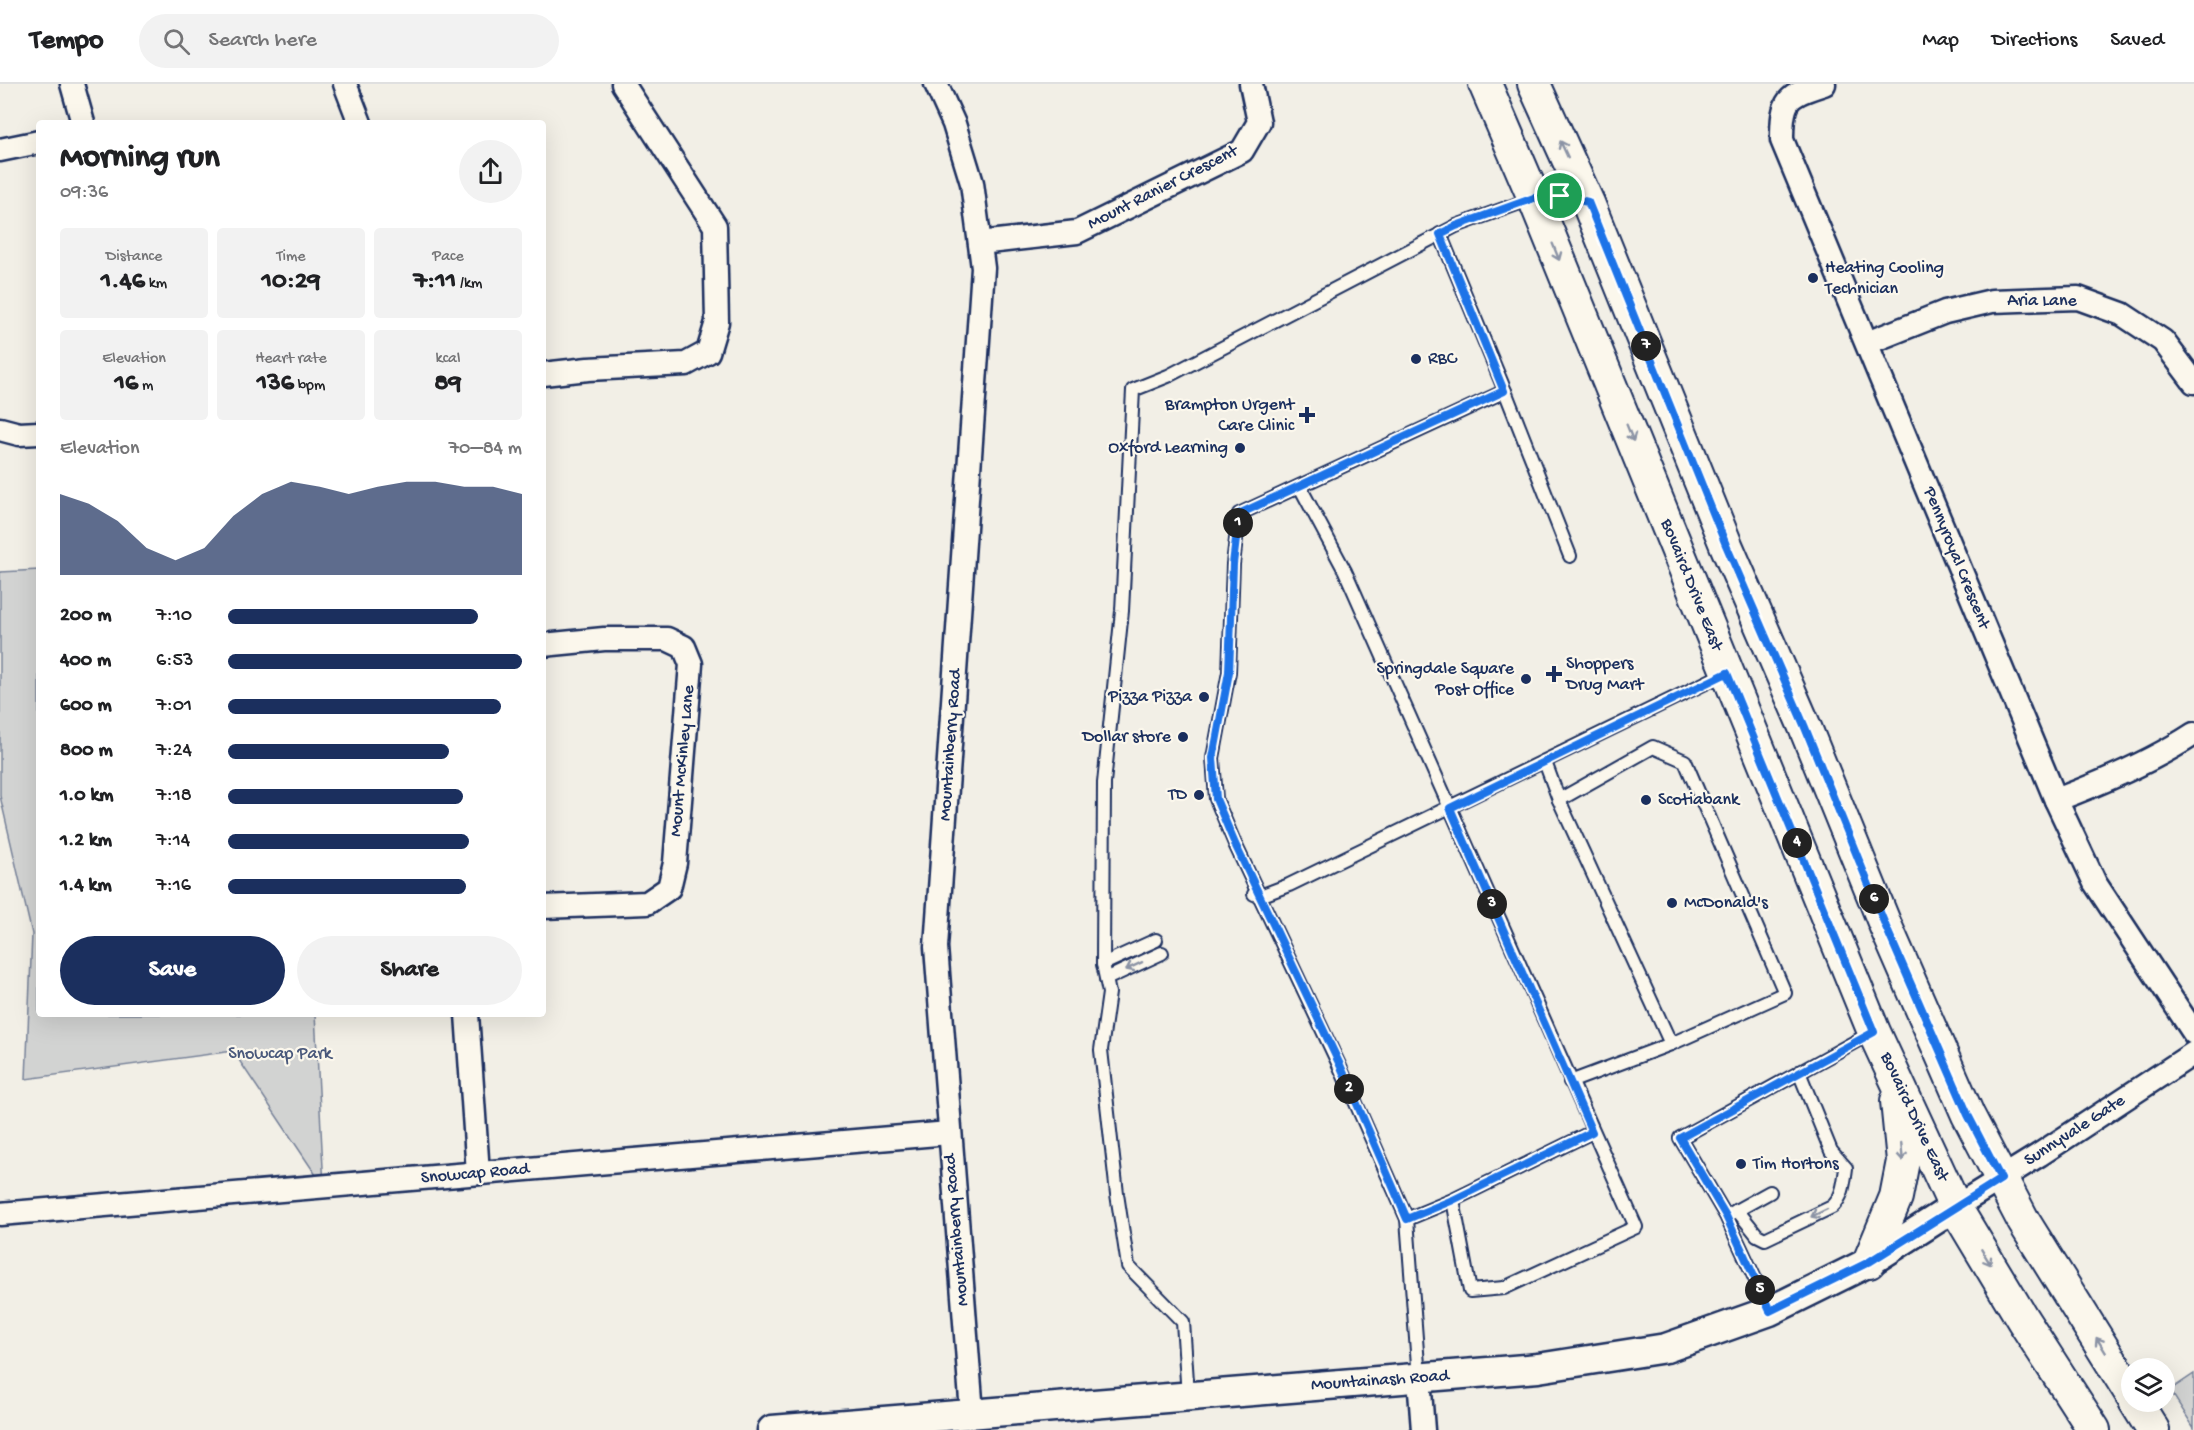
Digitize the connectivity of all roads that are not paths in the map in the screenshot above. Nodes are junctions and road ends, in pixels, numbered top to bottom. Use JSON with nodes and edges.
{"nodes":[{"id":1,"x":72,"y":84,"type":"edge"},
{"id":2,"x":345,"y":84,"type":"edge"},
{"id":3,"x":623,"y":84,"type":"edge"},
{"id":4,"x":936,"y":84,"type":"edge"},
{"id":5,"x":1251,"y":84,"type":"edge"},
{"id":6,"x":1485,"y":84,"type":"edge"},
{"id":7,"x":1534,"y":84,"type":"edge"},
{"id":8,"x":1824,"y":84,"type":"edge"},
{"id":9,"x":82,"y":120,"type":"edge"},
{"id":10,"x":359,"y":120,"type":"edge"},
{"id":11,"x":36,"y":143,"type":"edge"},
{"id":12,"x":0,"y":150,"type":"edge"},
{"id":13,"x":1534,"y":198,"type":"junction"},
{"id":14,"x":1588,"y":202,"type":"junction"},
{"id":15,"x":1440,"y":234,"type":"junction"},
{"id":16,"x":980,"y":243,"type":"junction"},
{"id":17,"x":1867,"y":343,"type":"junction"},
{"id":18,"x":546,"y":374,"type":"edge"},
{"id":19,"x":2194,"y":382,"type":"edge"},
{"id":20,"x":1504,"y":391,"type":"junction"},
{"id":21,"x":0,"y":429,"type":"edge"},
{"id":22,"x":36,"y":434,"type":"edge"},
{"id":23,"x":1300,"y":487,"type":"junction"},
{"id":24,"x":1570,"y":556,"type":"dead end"},
{"id":25,"x":546,"y":645,"type":"edge"},
{"id":26,"x":1727,"y":673,"type":"junction"},
{"id":27,"x":2194,"y":734,"type":"edge"},
{"id":28,"x":1545,"y":762,"type":"junction"},
{"id":29,"x":1559,"y":800,"type":"junction"},
{"id":30,"x":2056,"y":800,"type":"junction"},
{"id":31,"x":1450,"y":808,"type":"junction"},
{"id":32,"x":1256,"y":898,"type":"junction"},
{"id":33,"x":546,"y":907,"type":"edge"},
{"id":34,"x":1156,"y":940,"type":"dead end"},
{"id":35,"x":1162,"y":953,"type":"dead end"},
{"id":36,"x":1102,"y":964,"type":"junction"},
{"id":37,"x":1106,"y":979,"type":"junction"},
{"id":38,"x":467,"y":1017,"type":"edge"},
{"id":39,"x":1874,"y":1032,"type":"junction"},
{"id":40,"x":2194,"y":1033,"type":"edge"},
{"id":41,"x":1671,"y":1044,"type":"junction"},
{"id":42,"x":2194,"y":1053,"type":"edge"},
{"id":43,"x":1799,"y":1072,"type":"junction"},
{"id":44,"x":1894,"y":1073,"type":"junction"},
{"id":45,"x":1570,"y":1082,"type":"junction"},
{"id":46,"x":1592,"y":1132,"type":"junction"},
{"id":47,"x":949,"y":1133,"type":"junction"},
{"id":48,"x":478,"y":1173,"type":"junction"},
{"id":49,"x":2001,"y":1179,"type":"junction"},
{"id":50,"x":1770,"y":1192,"type":"dead end"},
{"id":51,"x":1453,"y":1200,"type":"junction"},
{"id":52,"x":1955,"y":1207,"type":"junction"},
{"id":53,"x":1731,"y":1213,"type":"junction"},
{"id":54,"x":0,"y":1214,"type":"edge"},
{"id":55,"x":1407,"y":1219,"type":"junction"},
{"id":56,"x":1869,"y":1262,"type":"junction"},
{"id":57,"x":1770,"y":1311,"type":"junction"},
{"id":58,"x":2121,"y":1377,"type":"edge"},
{"id":59,"x":1419,"y":1378,"type":"junction"},
{"id":60,"x":1188,"y":1396,"type":"junction"},
{"id":61,"x":2142,"y":1412,"type":"edge"},
{"id":62,"x":974,"y":1421,"type":"edge"},
{"id":63,"x":772,"y":1430,"type":"edge"},
{"id":64,"x":1423,"y":1430,"type":"edge"},
{"id":65,"x":2094,"y":1430,"type":"edge"},
{"id":66,"x":2153,"y":1430,"type":"edge"}],
"edges":[{"from":1,"to":9,"type":"street"},
{"from":2,"to":10,"type":"street"},
{"from":3,"to":18,"type":"street"},
{"from":4,"to":16,"type":"street","name":"Mountainberry Road"},
{"from":5,"to":16,"type":"street","name":"Mount Ranier Crescent"},
{"from":6,"to":13,"type":"main road","name":"Bovaird Drive East"},
{"from":14,"to":7,"type":"main road","one_way":true},
{"from":8,"to":17,"type":"street","name":"Pennyroyal Crescent"},
{"from":11,"to":12,"type":"street"},
{"from":13,"to":14,"type":"main road"},
{"from":13,"to":15,"type":"lane"},
{"from":13,"to":26,"type":"main road","name":"Bovaird Drive East","one_way":true},
{"from":14,"to":49,"type":"main road"},
{"from":15,"to":20,"type":"lane"},
{"from":15,"to":36,"type":"lane"},
{"from":16,"to":47,"type":"street","name":"Mountainberry Road"},
{"from":17,"to":19,"type":"street","name":"Aria Lane"},
{"from":17,"to":30,"type":"street","name":"Pennyroyal Crescent"},
{"from":20,"to":23,"type":"lane"},
{"from":20,"to":24,"type":"lane"},
{"from":21,"to":22,"type":"street"},
{"from":23,"to":31,"type":"lane"},
{"from":23,"to":32,"type":"lane"},
{"from":25,"to":33,"type":"street","name":"Mount McKinley Lane"},
{"from":26,"to":28,"type":"lane"},
{"from":26,"to":39,"type":"main road","name":"Bovaird Drive East"},
{"from":27,"to":30,"type":"street"},
{"from":28,"to":29,"type":"lane"},
{"from":28,"to":31,"type":"lane"},
{"from":29,"to":41,"type":"lane"},
{"from":29,"to":41,"type":"lane"},
{"from":30,"to":40,"type":"street","name":"Pennyroyal Crescent"},
{"from":31,"to":32,"type":"lane"},
{"from":31,"to":45,"type":"lane"},
{"from":32,"to":55,"type":"lane"},
{"from":34,"to":36,"type":"lane"},
{"from":35,"to":37,"type":"lane","one_way":true},
{"from":36,"to":37,"type":"lane"},
{"from":37,"to":60,"type":"lane"},
{"from":38,"to":48,"type":"street"},
{"from":39,"to":43,"type":"lane"},
{"from":39,"to":44,"type":"main road","name":"Bovaird Drive East"},
{"from":41,"to":45,"type":"lane"},
{"from":42,"to":49,"type":"street","name":"Sunnyvale Gate"},
{"from":43,"to":53,"type":"lane"},
{"from":43,"to":53,"type":"lane","one_way":true},
{"from":44,"to":52,"type":"main road","name":"Bovaird Drive East"},
{"from":44,"to":56,"type":"main road","one_way":true},
{"from":45,"to":46,"type":"lane"},
{"from":46,"to":51,"type":"lane"},
{"from":46,"to":51,"type":"lane"},
{"from":47,"to":48,"type":"street","name":"Snowcap Road"},
{"from":47,"to":62,"type":"street","name":"Mountainberry Road"},
{"from":48,"to":54,"type":"street","name":"Snowcap Road"},
{"from":49,"to":52,"type":"street","name":"Sunnyvale Gate"},
{"from":58,"to":49,"type":"main road","one_way":true},
{"from":50,"to":53,"type":"lane"},
{"from":51,"to":55,"type":"lane"},
{"from":52,"to":56,"type":"street","name":"Mountainash Road"},
{"from":52,"to":65,"type":"main road","name":"Bovaird Drive East","one_way":true},
{"from":53,"to":57,"type":"lane"},
{"from":55,"to":59,"type":"lane"},
{"from":56,"to":57,"type":"street","name":"Mountainash Road"},
{"from":57,"to":59,"type":"street","name":"Mountainash Road"},
{"from":59,"to":60,"type":"street","name":"Mountainash Road"},
{"from":59,"to":64,"type":"street"},
{"from":60,"to":62,"type":"street","name":"Mountainash Road"},
{"from":61,"to":66,"type":"main road"},
{"from":62,"to":63,"type":"street","name":"Mountainash Road"}]}
